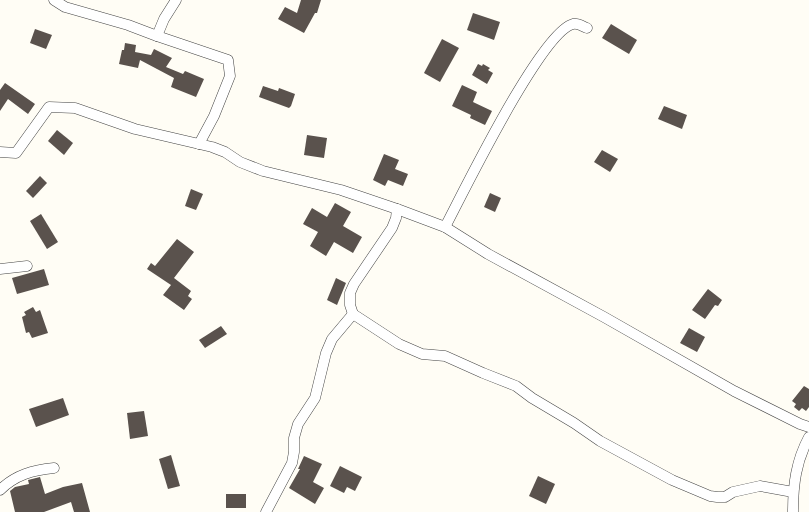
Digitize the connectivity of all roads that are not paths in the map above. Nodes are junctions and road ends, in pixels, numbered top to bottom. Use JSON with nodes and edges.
{"nodes":[{"id":1,"x":54,"y":0,"type":"edge"},
{"id":2,"x":176,"y":0,"type":"edge"},
{"id":3,"x":587,"y":28,"type":"dead end"},
{"id":4,"x":157,"y":36,"type":"junction"},
{"id":5,"x":199,"y":144,"type":"junction"},
{"id":6,"x":0,"y":152,"type":"edge"},
{"id":7,"x":397,"y":209,"type":"junction"},
{"id":8,"x":445,"y":227,"type":"junction"},
{"id":9,"x":27,"y":266,"type":"dead end"},
{"id":10,"x":0,"y":269,"type":"edge"},
{"id":11,"x":353,"y":314,"type":"junction"},
{"id":12,"x":809,"y":427,"type":"edge"},
{"id":13,"x":809,"y":437,"type":"edge"},
{"id":14,"x":54,"y":468,"type":"dead end"},
{"id":15,"x":0,"y":490,"type":"edge"},
{"id":16,"x":793,"y":492,"type":"junction"},
{"id":17,"x":266,"y":512,"type":"edge"},
{"id":18,"x":793,"y":512,"type":"edge"}],
"edges":[{"from":1,"to":4,"type":"street"},
{"from":2,"to":4,"type":"street"},
{"from":3,"to":8,"type":"street"},
{"from":4,"to":5,"type":"street"},
{"from":5,"to":6,"type":"street"},
{"from":5,"to":7,"type":"street"},
{"from":7,"to":8,"type":"street"},
{"from":7,"to":11,"type":"street"},
{"from":8,"to":12,"type":"street"},
{"from":9,"to":10,"type":"street"},
{"from":11,"to":16,"type":"street"},
{"from":11,"to":17,"type":"street"},
{"from":13,"to":16,"type":"street"},
{"from":14,"to":15,"type":"street"},
{"from":16,"to":18,"type":"street"}]}
